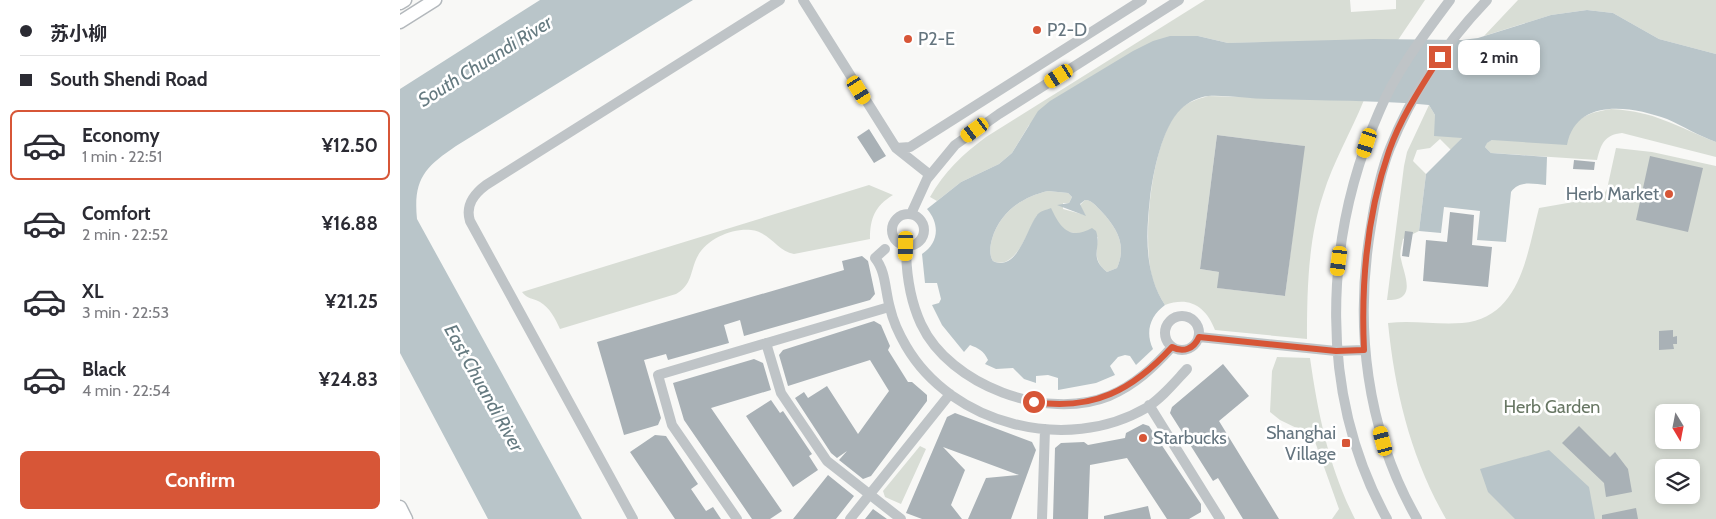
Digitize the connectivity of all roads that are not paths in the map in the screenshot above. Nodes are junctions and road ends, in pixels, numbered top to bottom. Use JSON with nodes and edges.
{"nodes":[{"id":1,"x":405,"y":0,"type":"edge"},
{"id":2,"x":435,"y":0,"type":"edge"},
{"id":3,"x":780,"y":0,"type":"edge"},
{"id":4,"x":803,"y":0,"type":"edge"},
{"id":5,"x":1142,"y":0,"type":"edge"},
{"id":6,"x":1179,"y":0,"type":"edge"},
{"id":7,"x":1450,"y":0,"type":"edge"},
{"id":8,"x":1487,"y":0,"type":"edge"},
{"id":9,"x":400,"y":3,"type":"edge"},
{"id":10,"x":400,"y":22,"type":"edge"},
{"id":11,"x":896,"y":148,"type":"junction"},
{"id":12,"x":930,"y":175,"type":"junction"},
{"id":13,"x":911,"y":214,"type":"junction"},
{"id":14,"x":906,"y":246,"type":"junction"},
{"id":15,"x":885,"y":249,"type":"dead end"},
{"id":16,"x":889,"y":307,"type":"junction"},
{"id":17,"x":1199,"y":337,"type":"junction"},
{"id":18,"x":766,"y":343,"type":"junction"},
{"id":19,"x":1172,"y":347,"type":"junction"},
{"id":20,"x":1364,"y":350,"type":"junction"},
{"id":21,"x":1336,"y":351,"type":"junction"},
{"id":22,"x":1187,"y":369,"type":"dead end"},
{"id":23,"x":950,"y":394,"type":"junction"},
{"id":24,"x":1149,"y":405,"type":"junction"},
{"id":25,"x":1045,"y":430,"type":"junction"},
{"id":26,"x":870,"y":494,"type":"junction"},
{"id":27,"x":400,"y":507,"type":"edge"},
{"id":28,"x":1215,"y":517,"type":"edge"},
{"id":29,"x":406,"y":519,"type":"edge"},
{"id":30,"x":633,"y":519,"type":"edge"},
{"id":31,"x":738,"y":519,"type":"edge"},
{"id":32,"x":850,"y":519,"type":"edge"},
{"id":33,"x":901,"y":519,"type":"edge"},
{"id":34,"x":1042,"y":519,"type":"edge"},
{"id":35,"x":1387,"y":519,"type":"edge"},
{"id":36,"x":1417,"y":519,"type":"edge"}],
"edges":[{"from":1,"to":9,"type":"main road"},
{"from":2,"to":10,"type":"main road"},
{"from":3,"to":30,"type":"street"},
{"from":4,"to":11,"type":"street"},
{"from":5,"to":11,"type":"street"},
{"from":6,"to":12,"type":"street"},
{"from":7,"to":21,"type":"street"},
{"from":8,"to":20,"type":"street"},
{"from":11,"to":12,"type":"street"},
{"from":12,"to":13,"type":"street"},
{"from":13,"to":14,"type":"street"},
{"from":13,"to":14,"type":"street"},
{"from":14,"to":19,"type":"street"},
{"from":15,"to":16,"type":"street"},
{"from":16,"to":18,"type":"street"},
{"from":16,"to":23,"type":"street"},
{"from":17,"to":19,"type":"street"},
{"from":17,"to":19,"type":"street"},
{"from":17,"to":21,"type":"street"},
{"from":18,"to":26,"type":"street"},
{"from":18,"to":31,"type":"street"},
{"from":20,"to":21,"type":"street"},
{"from":20,"to":36,"type":"street"},
{"from":21,"to":35,"type":"street"},
{"from":22,"to":24,"type":"street"},
{"from":23,"to":25,"type":"street"},
{"from":23,"to":26,"type":"street"},
{"from":24,"to":25,"type":"street"},
{"from":24,"to":28,"type":"street"},
{"from":25,"to":34,"type":"street"},
{"from":26,"to":32,"type":"street"},
{"from":26,"to":33,"type":"street"},
{"from":27,"to":29,"type":"main road"}]}
